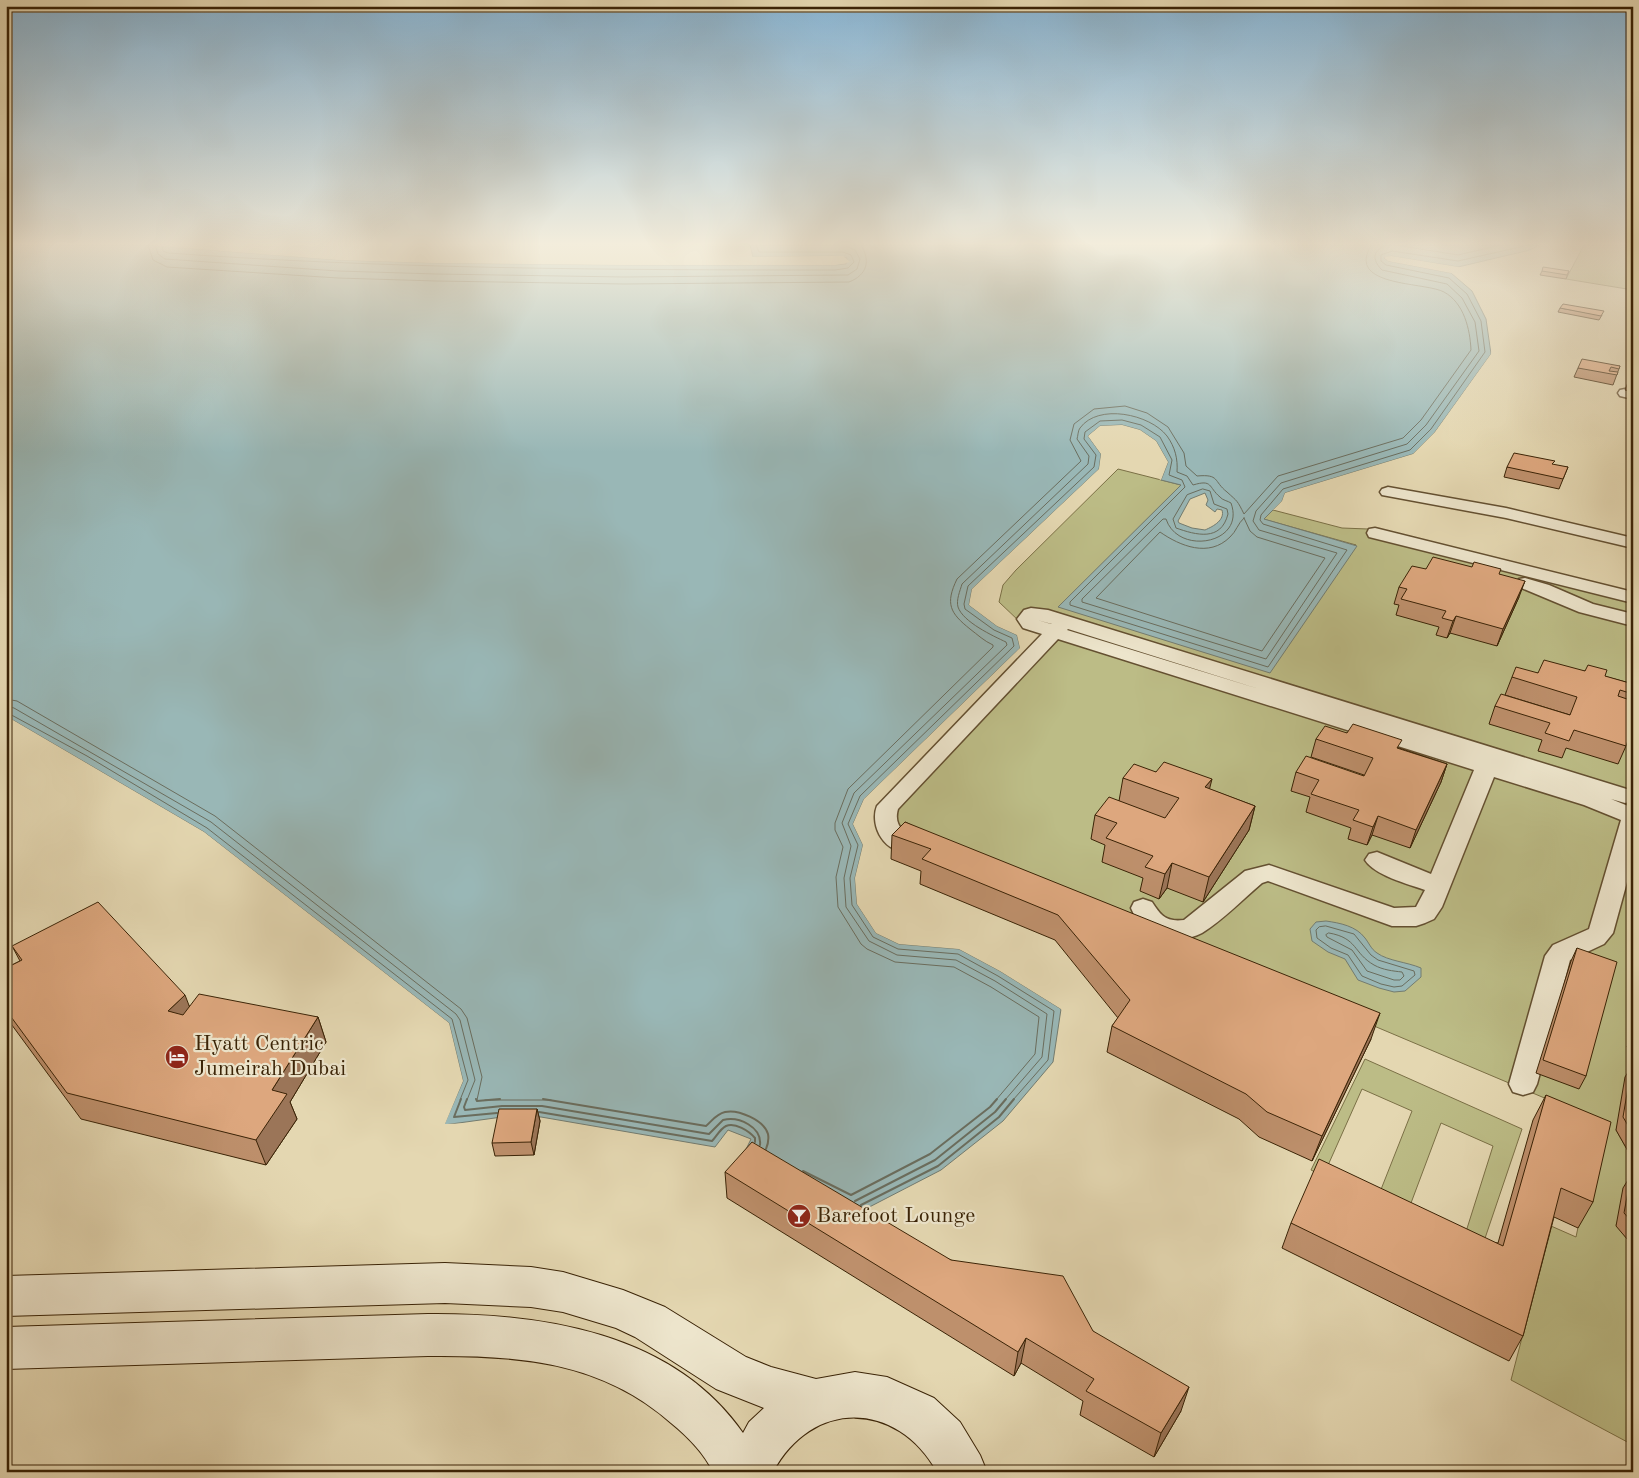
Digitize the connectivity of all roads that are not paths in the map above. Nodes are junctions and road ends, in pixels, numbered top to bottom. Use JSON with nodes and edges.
{"nodes":[{"id":1,"x":1388,"y":492,"type":"dead end"},
{"id":2,"x":1375,"y":533,"type":"dead end"},
{"id":3,"x":1633,"y":543,"type":"edge"},
{"id":4,"x":1497,"y":580,"type":"edge"},
{"id":5,"x":1633,"y":598,"type":"edge"},
{"id":6,"x":1633,"y":620,"type":"edge"},
{"id":7,"x":1489,"y":762,"type":"junction"},
{"id":8,"x":1630,"y":808,"type":"edge"},
{"id":9,"x":901,"y":844,"type":"edge"},
{"id":10,"x":1377,"y":860,"type":"dead end"},
{"id":11,"x":1438,"y":886,"type":"junction"},
{"id":12,"x":1143,"y":908,"type":"dead end"},
{"id":13,"x":1524,"y":1084,"type":"dead end"},
{"id":14,"x":6,"y":1296,"type":"edge"},
{"id":15,"x":6,"y":1348,"type":"edge"},
{"id":16,"x":813,"y":1401,"type":"junction"},
{"id":17,"x":737,"y":1472,"type":"edge"},
{"id":18,"x":747,"y":1472,"type":"edge"},
{"id":19,"x":964,"y":1472,"type":"edge"}],
"edges":[{"from":1,"to":3,"type":"street"},
{"from":2,"to":5,"type":"street"},
{"from":4,"to":6,"type":"street"},
{"from":7,"to":8,"type":"street"},
{"from":7,"to":9,"type":"street"},
{"from":7,"to":11,"type":"street"},
{"from":8,"to":13,"type":"street"},
{"from":10,"to":11,"type":"street"},
{"from":11,"to":12,"type":"street"},
{"from":14,"to":16,"type":"street"},
{"from":15,"to":17,"type":"street"},
{"from":16,"to":18,"type":"street"},
{"from":16,"to":19,"type":"street"}]}
